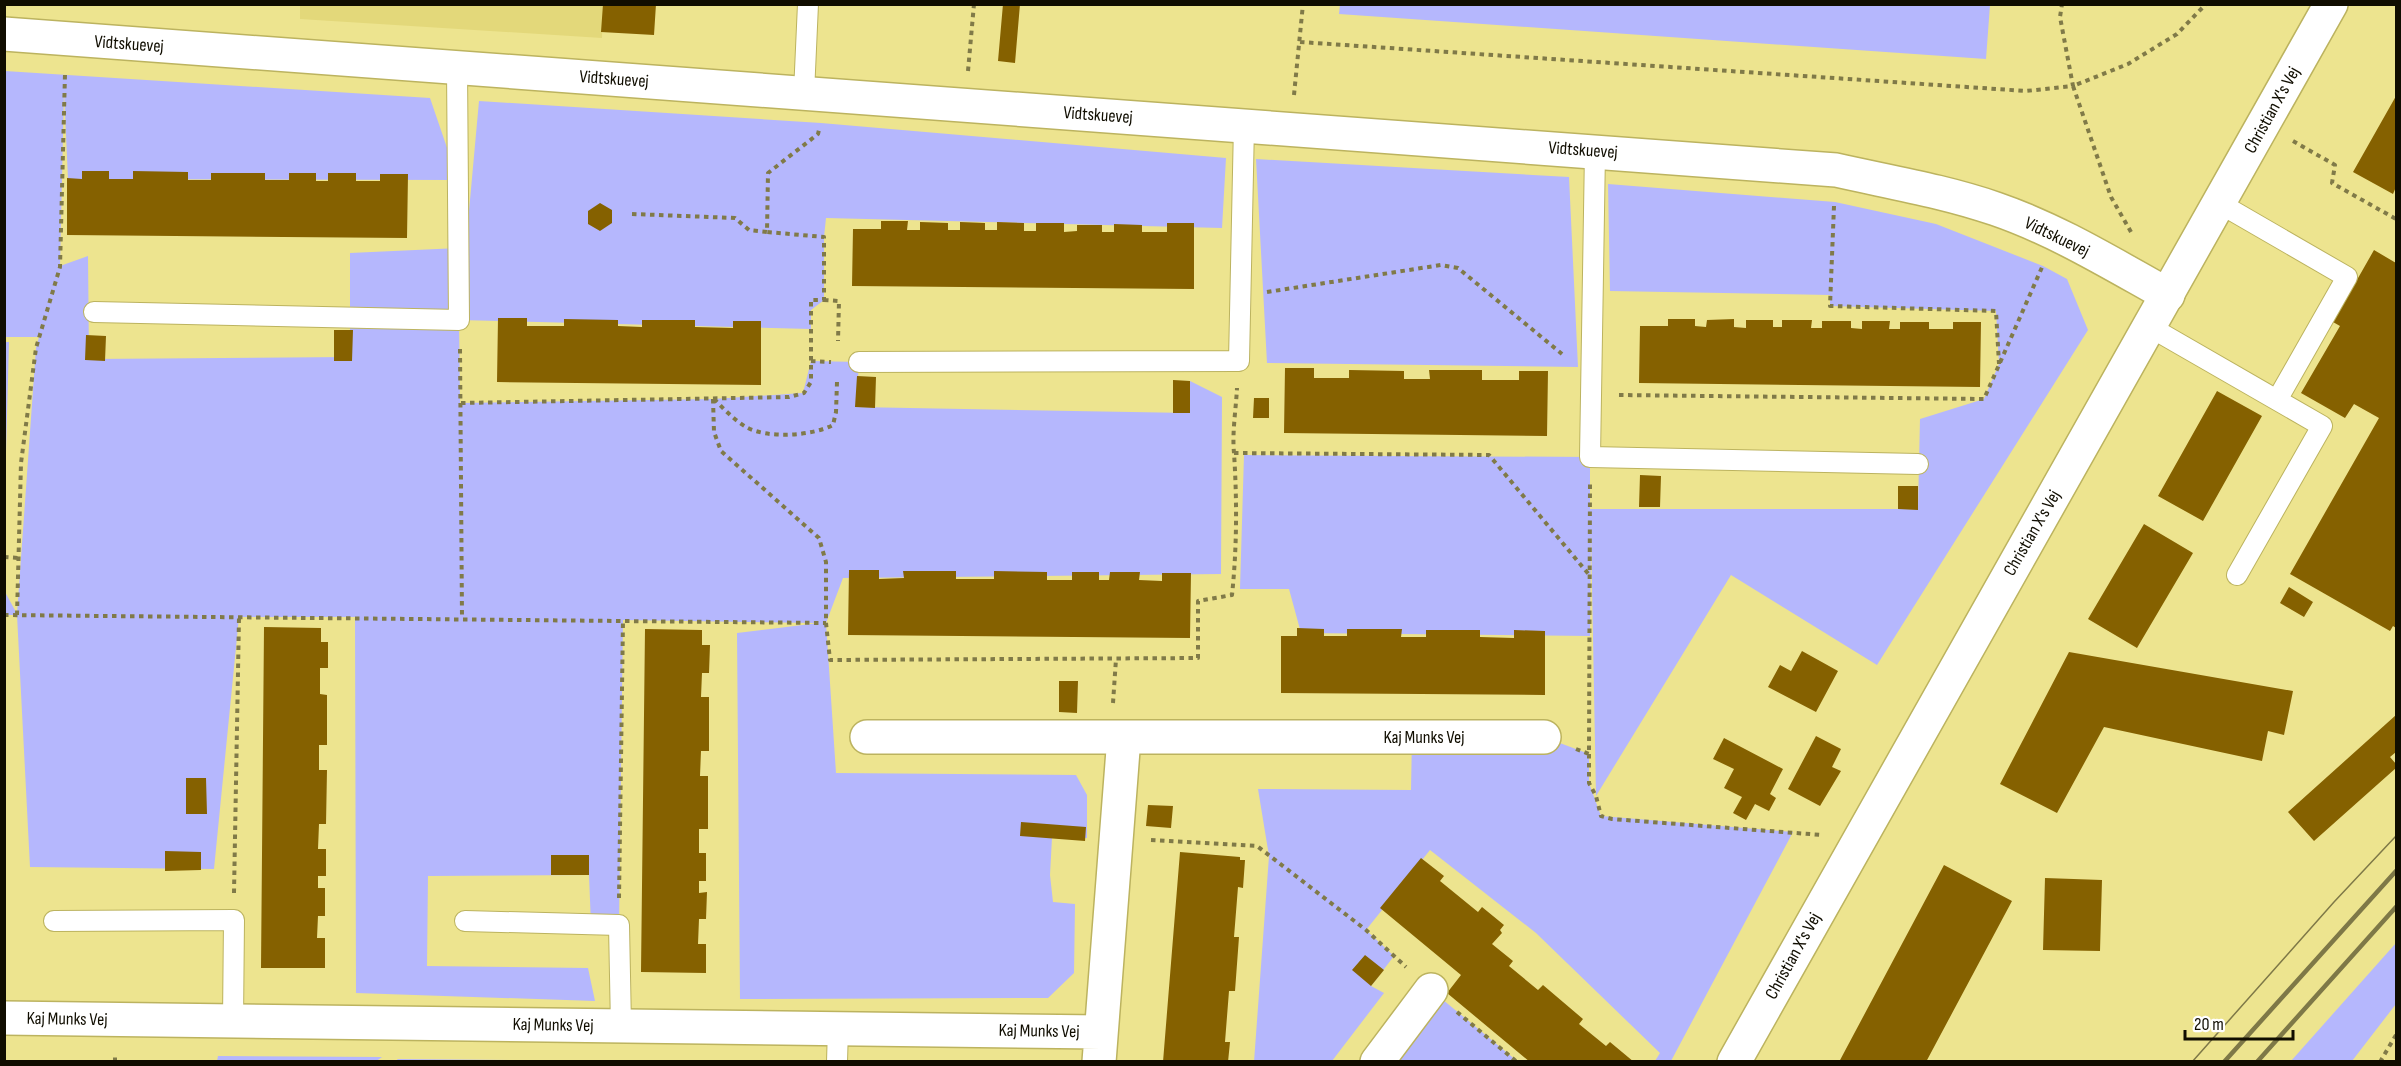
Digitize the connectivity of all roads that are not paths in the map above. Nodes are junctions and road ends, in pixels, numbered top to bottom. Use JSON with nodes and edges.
{"nodes":[{"id":1,"x":808,"y":4,"type":"edge"},
{"id":2,"x":2331,"y":4,"type":"edge"},
{"id":3,"x":4,"y":34,"type":"edge"},
{"id":4,"x":457,"y":68,"type":"junction"},
{"id":5,"x":818,"y":94,"type":"junction"},
{"id":6,"x":1244,"y":125,"type":"junction"},
{"id":7,"x":1595,"y":151,"type":"junction"},
{"id":8,"x":2219,"y":203,"type":"junction"},
{"id":9,"x":2168,"y":295,"type":"junction"},
{"id":10,"x":94,"y":312,"type":"dead end"},
{"id":11,"x":2150,"y":327,"type":"junction"},
{"id":12,"x":859,"y":362,"type":"dead end"},
{"id":13,"x":2277,"y":400,"type":"junction"},
{"id":14,"x":1918,"y":464,"type":"dead end"},
{"id":15,"x":2237,"y":575,"type":"dead end"},
{"id":16,"x":867,"y":737,"type":"dead end"},
{"id":17,"x":1118,"y":737,"type":"junction"},
{"id":18,"x":1544,"y":737,"type":"road end"},
{"id":19,"x":54,"y":921,"type":"dead end"},
{"id":20,"x":465,"y":921,"type":"dead end"},
{"id":21,"x":1431,"y":990,"type":"road end"},
{"id":22,"x":4,"y":1018,"type":"edge"},
{"id":23,"x":233,"y":1021,"type":"junction"},
{"id":24,"x":621,"y":1026,"type":"junction"},
{"id":25,"x":838,"y":1028,"type":"junction"},
{"id":26,"x":1100,"y":1047,"type":"edge"},
{"id":27,"x":837,"y":1062,"type":"edge"},
{"id":28,"x":1377,"y":1062,"type":"edge"},
{"id":29,"x":1734,"y":1062,"type":"edge"}],
"edges":[{"from":1,"to":5,"type":"lane"},
{"from":2,"to":8,"type":"street","name":"Christian X's Vej"},
{"from":3,"to":4,"type":"street","name":"Vidtskuevej"},
{"from":4,"to":5,"type":"street","name":"Vidtskuevej"},
{"from":4,"to":10,"type":"lane"},
{"from":5,"to":6,"type":"street","name":"Vidtskuevej"},
{"from":6,"to":7,"type":"street","name":"Vidtskuevej"},
{"from":6,"to":12,"type":"lane"},
{"from":7,"to":9,"type":"street","name":"Vidtskuevej"},
{"from":7,"to":14,"type":"lane"},
{"from":8,"to":9,"type":"street","name":"Christian X's Vej"},
{"from":8,"to":13,"type":"lane"},
{"from":9,"to":11,"type":"street","name":"Christian X's Vej"},
{"from":11,"to":13,"type":"lane"},
{"from":11,"to":29,"type":"street","name":"Christian X's Vej"},
{"from":13,"to":15,"type":"lane"},
{"from":16,"to":17,"type":"street","name":"Kaj Munks Vej"},
{"from":17,"to":18,"type":"street","name":"Kaj Munks Vej"},
{"from":17,"to":26,"type":"street","name":"Kaj Munks Vej"},
{"from":19,"to":23,"type":"lane"},
{"from":20,"to":24,"type":"lane"},
{"from":21,"to":28,"type":"street"},
{"from":22,"to":23,"type":"street","name":"Kaj Munks Vej"},
{"from":23,"to":24,"type":"street","name":"Kaj Munks Vej"},
{"from":24,"to":25,"type":"street","name":"Kaj Munks Vej"},
{"from":25,"to":26,"type":"street","name":"Kaj Munks Vej"},
{"from":25,"to":27,"type":"lane"}]}
